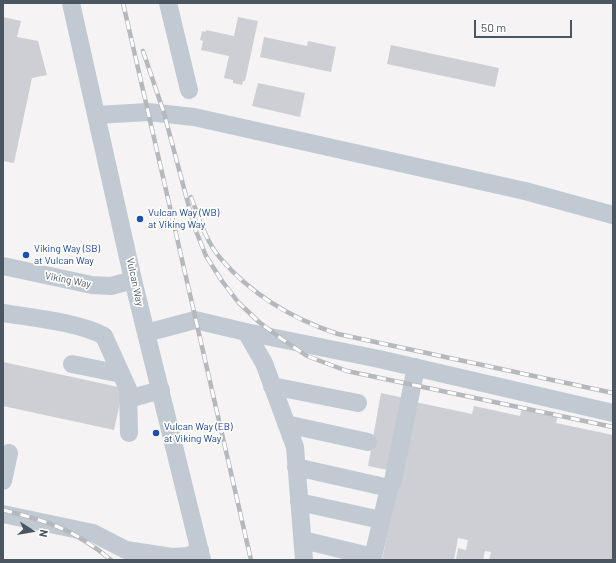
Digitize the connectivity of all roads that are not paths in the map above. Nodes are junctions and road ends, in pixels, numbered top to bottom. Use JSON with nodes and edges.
{"nodes":[{"id":1,"x":71,"y":3,"type":"edge"},
{"id":2,"x":168,"y":3,"type":"edge"},
{"id":3,"x":189,"y":90,"type":"dead end"},
{"id":4,"x":97,"y":115,"type":"junction"},
{"id":5,"x":613,"y":215,"type":"edge"},
{"id":6,"x":3,"y":266,"type":"edge"},
{"id":7,"x":133,"y":280,"type":"junction"},
{"id":8,"x":3,"y":313,"type":"edge"},
{"id":9,"x":246,"y":332,"type":"junction"},
{"id":10,"x":146,"y":333,"type":"junction"},
{"id":11,"x":72,"y":364,"type":"dead end"},
{"id":12,"x":416,"y":367,"type":"junction"},
{"id":13,"x":121,"y":374,"type":"junction"},
{"id":14,"x":272,"y":386,"type":"junction"},
{"id":15,"x":161,"y":390,"type":"junction"},
{"id":16,"x":128,"y":399,"type":"junction"},
{"id":17,"x":358,"y":403,"type":"dead end"},
{"id":18,"x":613,"y":413,"type":"edge"},
{"id":19,"x":286,"y":424,"type":"junction"},
{"id":20,"x":129,"y":433,"type":"dead end"},
{"id":21,"x":368,"y":442,"type":"dead end"},
{"id":22,"x":9,"y":453,"type":"dead end"},
{"id":23,"x":296,"y":467,"type":"junction"},
{"id":24,"x":3,"y":481,"type":"edge"},
{"id":25,"x":389,"y":488,"type":"junction"},
{"id":26,"x":299,"y":502,"type":"junction"},
{"id":27,"x":3,"y":514,"type":"edge"},
{"id":28,"x":381,"y":520,"type":"junction"},
{"id":29,"x":303,"y":540,"type":"junction"},
{"id":30,"x":201,"y":555,"type":"edge"},
{"id":31,"x":374,"y":558,"type":"edge"},
{"id":32,"x":304,"y":560,"type":"edge"}],
"edges":[{"from":1,"to":4,"type":"street","name":"Vulcan Way"},
{"from":2,"to":3,"type":"street"},
{"from":4,"to":5,"type":"street"},
{"from":4,"to":7,"type":"street","name":"Vulcan Way"},
{"from":6,"to":7,"type":"street","name":"Viking Way"},
{"from":7,"to":10,"type":"street","name":"Vulcan Way"},
{"from":8,"to":13,"type":"street"},
{"from":9,"to":10,"type":"street"},
{"from":9,"to":12,"type":"street"},
{"from":9,"to":14,"type":"street"},
{"from":10,"to":15,"type":"street","name":"Vulcan Way"},
{"from":11,"to":13,"type":"street"},
{"from":12,"to":18,"type":"street"},
{"from":12,"to":25,"type":"street"},
{"from":13,"to":16,"type":"street"},
{"from":14,"to":17,"type":"street"},
{"from":14,"to":19,"type":"street"},
{"from":15,"to":16,"type":"street"},
{"from":15,"to":30,"type":"street","name":"Vulcan Way"},
{"from":16,"to":20,"type":"street"},
{"from":19,"to":21,"type":"street"},
{"from":19,"to":23,"type":"street"},
{"from":22,"to":24,"type":"street"},
{"from":23,"to":25,"type":"street"},
{"from":23,"to":26,"type":"street"},
{"from":25,"to":28,"type":"street"},
{"from":26,"to":28,"type":"street"},
{"from":26,"to":29,"type":"street"},
{"from":27,"to":30,"type":"street"},
{"from":28,"to":31,"type":"street"},
{"from":29,"to":31,"type":"street"},
{"from":29,"to":32,"type":"street"}]}
